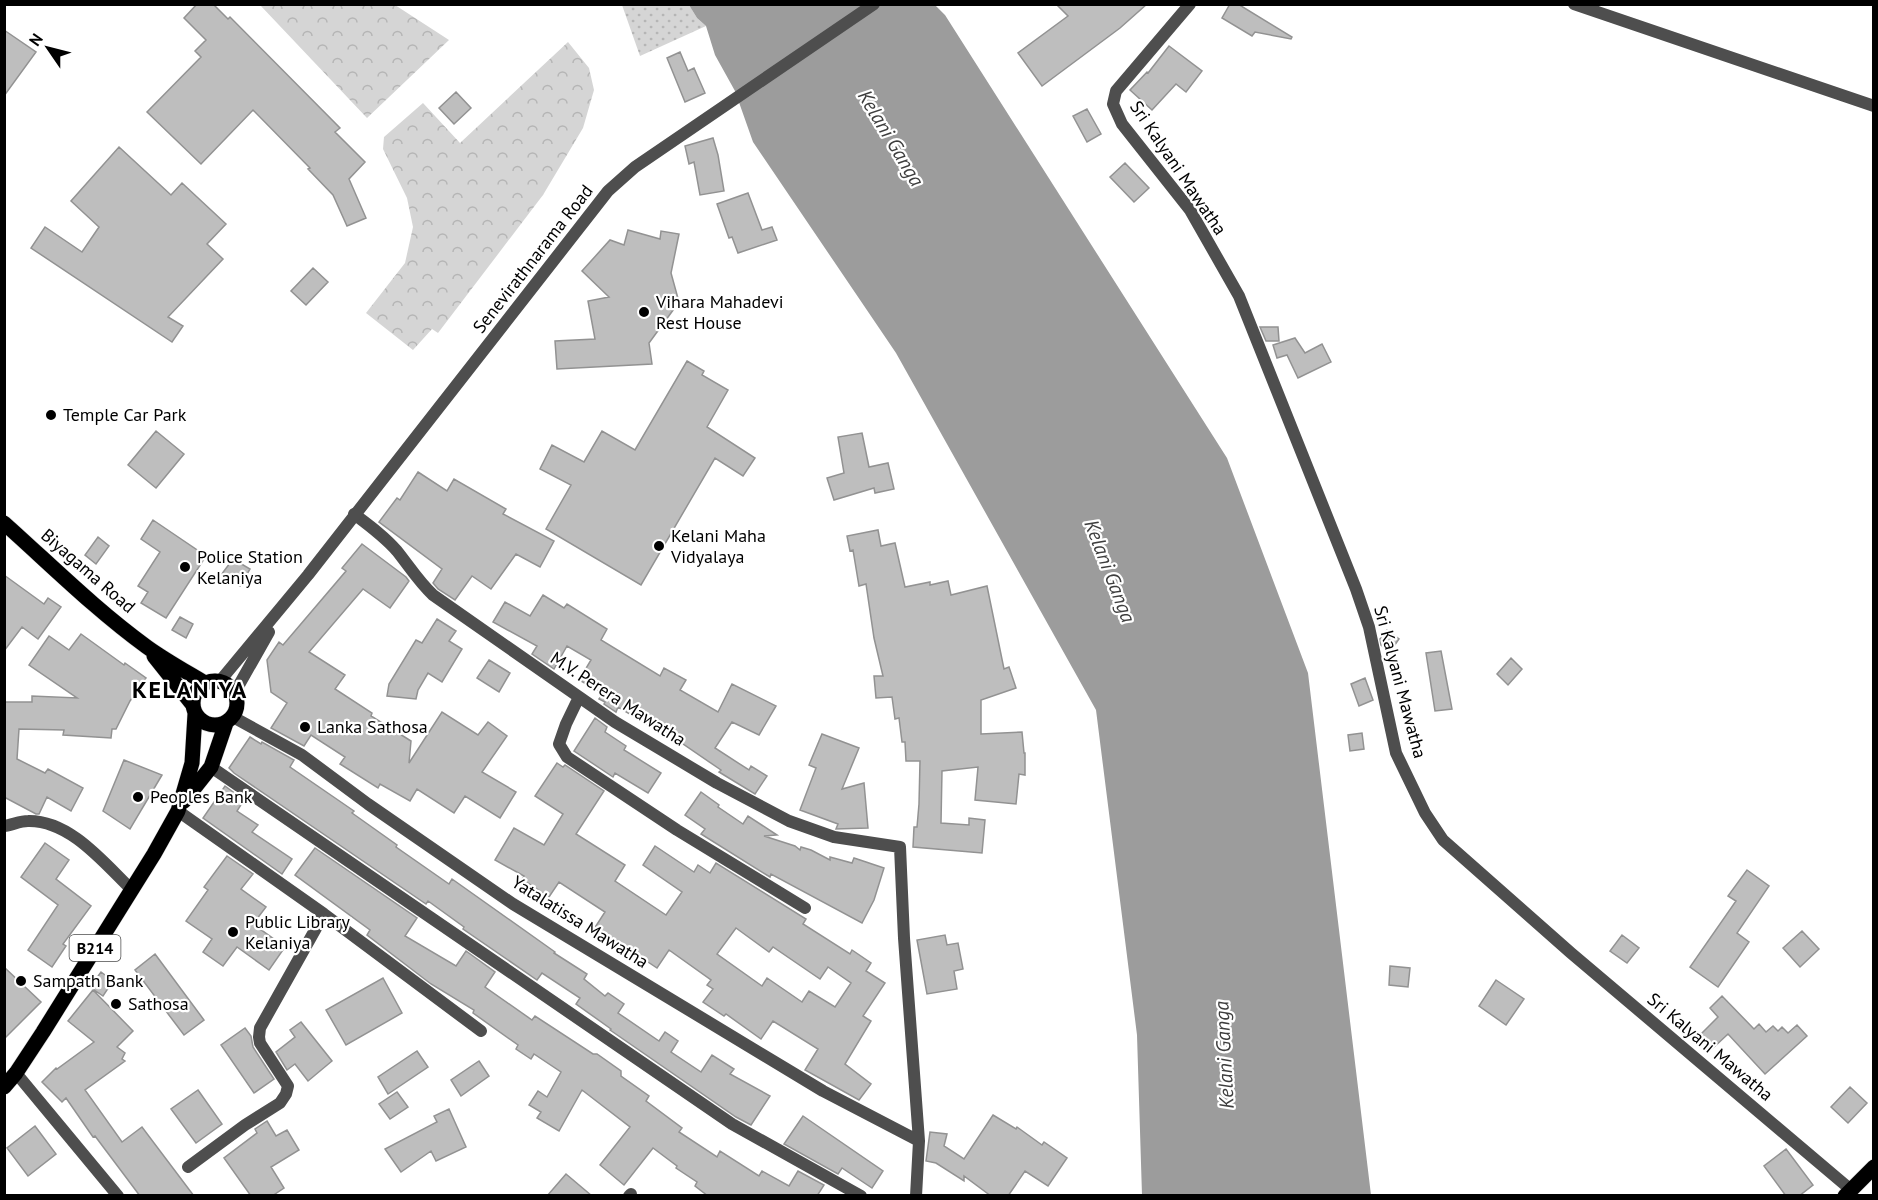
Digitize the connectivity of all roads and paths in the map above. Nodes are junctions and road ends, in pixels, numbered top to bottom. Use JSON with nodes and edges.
{"nodes":[{"id":1,"x":874,"y":4,"type":"edge"},
{"id":2,"x":1190,"y":4,"type":"edge"},
{"id":3,"x":1574,"y":4,"type":"edge"},
{"id":4,"x":1874,"y":105,"type":"edge"},
{"id":5,"x":354,"y":514,"type":"junction"},
{"id":6,"x":4,"y":523,"type":"edge"},
{"id":7,"x":284,"y":604,"type":"junction"},
{"id":8,"x":147,"y":647,"type":"junction"},
{"id":9,"x":212,"y":682,"type":"junction"},
{"id":10,"x":235,"y":692,"type":"junction"},
{"id":11,"x":579,"y":697,"type":"junction"},
{"id":12,"x":194,"y":710,"type":"junction"},
{"id":13,"x":230,"y":720,"type":"junction"},
{"id":14,"x":211,"y":768,"type":"junction"},
{"id":15,"x":179,"y":808,"type":"junction"},
{"id":16,"x":4,"y":826,"type":"edge"},
{"id":17,"x":132,"y":890,"type":"junction"},
{"id":18,"x":805,"y":908,"type":"dead end"},
{"id":19,"x":324,"y":914,"type":"junction"},
{"id":20,"x":481,"y":1031,"type":"dead end"},
{"id":21,"x":16,"y":1073,"type":"junction"},
{"id":22,"x":4,"y":1087,"type":"edge"},
{"id":23,"x":920,"y":1141,"type":"junction"},
{"id":24,"x":188,"y":1167,"type":"dead end"},
{"id":25,"x":1874,"y":1167,"type":"edge"},
{"id":26,"x":1847,"y":1192,"type":"edge"},
{"id":27,"x":118,"y":1196,"type":"edge"},
{"id":28,"x":861,"y":1196,"type":"edge"},
{"id":29,"x":916,"y":1196,"type":"edge"}],
"edges":[{"from":1,"to":5,"type":"street","name":"Senevirathnarama Road"},
{"from":2,"to":26,"type":"street","name":"Sri Kalyani Mawatha"},
{"from":3,"to":4,"type":"street"},
{"from":5,"to":7,"type":"street","name":"Senevirathnarama Road"},
{"from":5,"to":11,"type":"street","name":"M.V. Perera Mawatha"},
{"from":6,"to":8,"type":"main road","name":"Biyagama Road"},
{"from":7,"to":9,"type":"street","name":"Senevirathnarama Road"},
{"from":7,"to":10,"type":"street","name":"Senevirathnarama Road"},
{"from":8,"to":9,"type":"main road","name":"Biyagama Road"},
{"from":8,"to":12,"type":"main road","name":"Biyagama Road"},
{"from":9,"to":10,"type":"main road"},
{"from":9,"to":12,"type":"main road"},
{"from":10,"to":13,"type":"main road"},
{"from":11,"to":18,"type":"street"},
{"from":11,"to":23,"type":"street","name":"M.V. Perera Mawatha"},
{"from":12,"to":13,"type":"main road"},
{"from":12,"to":15,"type":"main road","number":"B214"},
{"from":13,"to":14,"type":"main road","number":"B214"},
{"from":13,"to":23,"type":"street","name":"Yatalatissa Mawatha"},
{"from":14,"to":15,"type":"main road","number":"B214"},
{"from":14,"to":28,"type":"street"},
{"from":15,"to":17,"type":"main road","number":"B214"},
{"from":15,"to":19,"type":"street"},
{"from":16,"to":17,"type":"street"},
{"from":17,"to":21,"type":"main road","number":"B214"},
{"from":19,"to":20,"type":"street"},
{"from":19,"to":24,"type":"street"},
{"from":21,"to":22,"type":"main road","number":"B214"},
{"from":21,"to":27,"type":"street"},
{"from":23,"to":29,"type":"street"},
{"from":25,"to":26,"type":"main road"}]}
